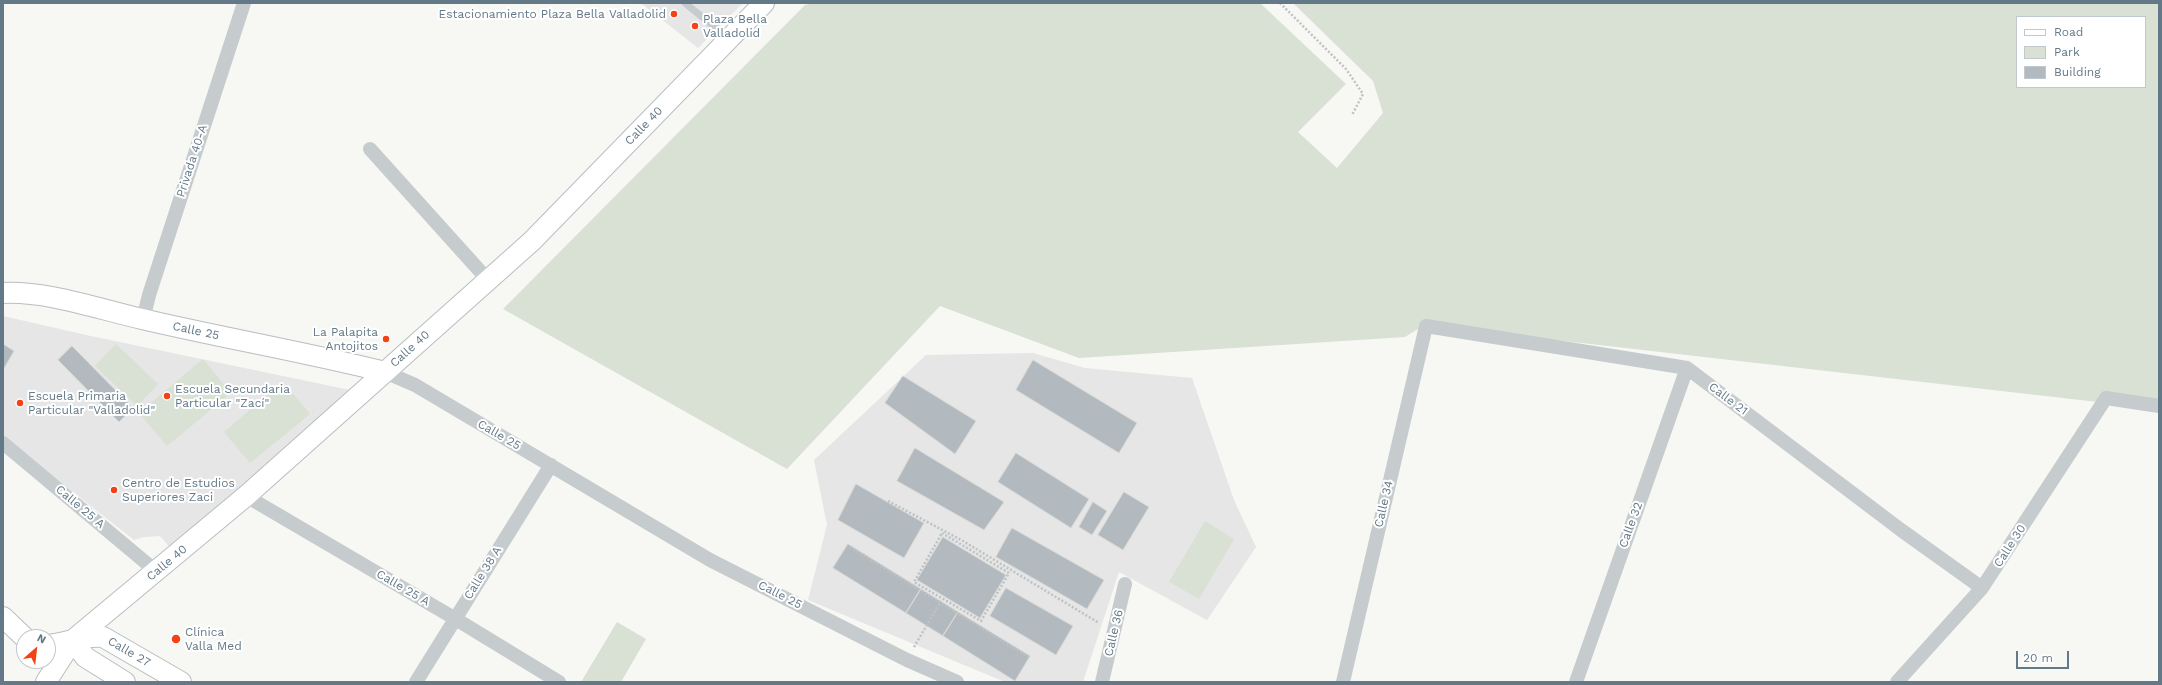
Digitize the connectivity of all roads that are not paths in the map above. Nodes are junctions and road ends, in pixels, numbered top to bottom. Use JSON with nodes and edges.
{"nodes":[{"id":1,"x":244,"y":3,"type":"edge"},
{"id":2,"x":685,"y":3,"type":"edge"},
{"id":3,"x":764,"y":3,"type":"edge"},
{"id":4,"x":730,"y":39,"type":"junction"},
{"id":5,"x":370,"y":149,"type":"dead end"},
{"id":6,"x":488,"y":280,"type":"junction"},
{"id":7,"x":3,"y":293,"type":"edge"},
{"id":8,"x":143,"y":320,"type":"junction"},
{"id":9,"x":1426,"y":326,"type":"joint"},
{"id":10,"x":1688,"y":368,"type":"junction"},
{"id":11,"x":385,"y":372,"type":"junction"},
{"id":12,"x":2159,"y":406,"type":"edge"},
{"id":13,"x":3,"y":443,"type":"edge"},
{"id":14,"x":551,"y":465,"type":"junction"},
{"id":15,"x":246,"y":496,"type":"junction"},
{"id":16,"x":157,"y":572,"type":"junction"},
{"id":17,"x":1125,"y":584,"type":"dead end"},
{"id":18,"x":1982,"y":588,"type":"junction"},
{"id":19,"x":3,"y":617,"type":"edge"},
{"id":20,"x":454,"y":618,"type":"junction"},
{"id":21,"x":16,"y":629,"type":"edge"},
{"id":22,"x":73,"y":640,"type":"junction"},
{"id":23,"x":56,"y":644,"type":"edge"},
{"id":24,"x":41,"y":669,"type":"edge"},
{"id":25,"x":41,"y":682,"type":"edge"},
{"id":26,"x":46,"y":682,"type":"edge"},
{"id":27,"x":125,"y":682,"type":"edge"},
{"id":28,"x":181,"y":682,"type":"edge"},
{"id":29,"x":416,"y":682,"type":"edge"},
{"id":30,"x":559,"y":682,"type":"edge"},
{"id":31,"x":957,"y":682,"type":"edge"},
{"id":32,"x":1102,"y":682,"type":"edge"},
{"id":33,"x":1343,"y":682,"type":"edge"},
{"id":34,"x":1577,"y":682,"type":"edge"},
{"id":35,"x":1897,"y":682,"type":"edge"}],
"edges":[{"from":1,"to":8,"type":"street","name":"Privada 40-A"},
{"from":2,"to":4,"type":"lane"},
{"from":3,"to":4,"type":"main road","name":"Calle 40"},
{"from":4,"to":6,"type":"main road","name":"Calle 40"},
{"from":5,"to":6,"type":"street"},
{"from":6,"to":11,"type":"main road","name":"Calle 40"},
{"from":7,"to":8,"type":"main road","name":"Calle 25"},
{"from":8,"to":11,"type":"main road","name":"Calle 25"},
{"from":9,"to":10,"type":"street","name":"Calle 21"},
{"from":9,"to":33,"type":"street","name":"Calle 34"},
{"from":10,"to":18,"type":"street","name":"Calle 21"},
{"from":10,"to":34,"type":"street","name":"Calle 32"},
{"from":11,"to":14,"type":"street","name":"Calle 25"},
{"from":11,"to":15,"type":"main road","name":"Calle 40"},
{"from":12,"to":18,"type":"street","name":"Calle 30"},
{"from":13,"to":16,"type":"street","name":"Calle 25 A"},
{"from":14,"to":20,"type":"street","name":"Calle 38 A"},
{"from":14,"to":31,"type":"street","name":"Calle 25"},
{"from":15,"to":16,"type":"main road","name":"Calle 40"},
{"from":15,"to":20,"type":"street","name":"Calle 25 A"},
{"from":16,"to":22,"type":"main road","name":"Calle 40"},
{"from":17,"to":32,"type":"street","name":"Calle 36"},
{"from":18,"to":35,"type":"street","name":"Calle 30"},
{"from":19,"to":21,"type":"main road"},
{"from":20,"to":29,"type":"street","name":"Calle 38 A"},
{"from":20,"to":30,"type":"street","name":"Calle 25 A"},
{"from":22,"to":23,"type":"main road","name":"Calle 27"},
{"from":22,"to":26,"type":"main road","name":"Calle 40"},
{"from":22,"to":27,"type":"main road"},
{"from":22,"to":28,"type":"main road","name":"Calle 27"},
{"from":24,"to":25,"type":"main road"}]}
